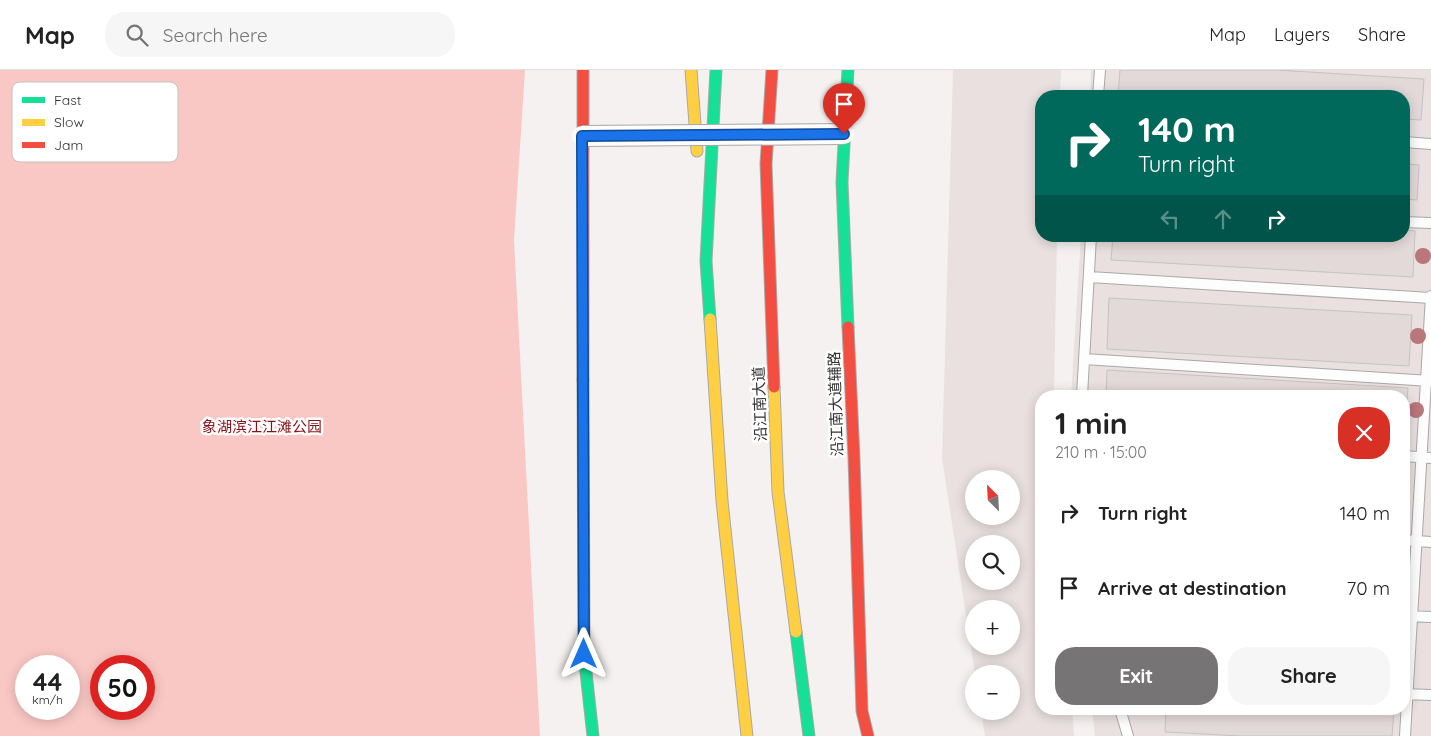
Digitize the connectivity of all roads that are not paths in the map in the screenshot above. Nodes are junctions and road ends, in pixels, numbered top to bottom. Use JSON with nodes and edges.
{"nodes":[{"id":1,"x":583,"y":70,"type":"edge"},
{"id":2,"x":690,"y":70,"type":"edge"},
{"id":3,"x":716,"y":70,"type":"edge"},
{"id":4,"x":772,"y":70,"type":"edge"},
{"id":5,"x":848,"y":70,"type":"edge"},
{"id":6,"x":1100,"y":70,"type":"edge"},
{"id":7,"x":1098,"y":90,"type":"edge"},
{"id":8,"x":844,"y":134,"type":"junction"},
{"id":9,"x":582,"y":136,"type":"junction"},
{"id":10,"x":1410,"y":142,"type":"edge"},
{"id":11,"x":1431,"y":144,"type":"edge"},
{"id":12,"x":1410,"y":222,"type":"edge"},
{"id":13,"x":1431,"y":223,"type":"edge"},
{"id":14,"x":1091,"y":242,"type":"edge"},
{"id":15,"x":706,"y":261,"type":"junction"},
{"id":16,"x":1088,"y":277,"type":"junction"},
{"id":17,"x":1431,"y":298,"type":"edge"},
{"id":18,"x":1084,"y":359,"type":"junction"},
{"id":19,"x":1428,"y":381,"type":"edge"},
{"id":20,"x":1082,"y":390,"type":"edge"},
{"id":21,"x":1410,"y":457,"type":"edge"},
{"id":22,"x":1426,"y":458,"type":"edge"},
{"id":23,"x":1410,"y":540,"type":"edge"},
{"id":24,"x":1417,"y":541,"type":"junction"},
{"id":25,"x":1431,"y":542,"type":"edge"},
{"id":26,"x":1410,"y":599,"type":"edge"},
{"id":27,"x":1410,"y":616,"type":"edge"},
{"id":28,"x":1431,"y":617,"type":"edge"},
{"id":29,"x":1410,"y":694,"type":"edge"},
{"id":30,"x":1431,"y":695,"type":"edge"},
{"id":31,"x":1122,"y":715,"type":"edge"},
{"id":32,"x":1406,"y":715,"type":"edge"},
{"id":33,"x":593,"y":736,"type":"edge"},
{"id":34,"x":747,"y":736,"type":"edge"},
{"id":35,"x":809,"y":736,"type":"edge"},
{"id":36,"x":868,"y":736,"type":"edge"},
{"id":37,"x":1128,"y":736,"type":"edge"},
{"id":38,"x":1405,"y":736,"type":"edge"}],
"edges":[{"from":1,"to":9,"type":"main road"},
{"from":2,"to":15,"type":"main road"},
{"from":3,"to":15,"type":"main road"},
{"from":4,"to":35,"type":"main road","name":"沿江南大道"},
{"from":5,"to":8,"type":"main road","name":"沿江南大道辅路"},
{"from":6,"to":7,"type":"lane"},
{"from":8,"to":9,"type":"street","bridge":true},
{"from":8,"to":36,"type":"main road","name":"沿江南大道辅路"},
{"from":9,"to":33,"type":"main road"},
{"from":10,"to":11,"type":"lane"},
{"from":12,"to":13,"type":"lane"},
{"from":14,"to":16,"type":"lane"},
{"from":15,"to":34,"type":"main road"},
{"from":16,"to":17,"type":"lane"},
{"from":16,"to":18,"type":"lane"},
{"from":17,"to":19,"type":"lane"},
{"from":18,"to":19,"type":"lane"},
{"from":18,"to":20,"type":"lane"},
{"from":19,"to":22,"type":"lane"},
{"from":21,"to":22,"type":"lane"},
{"from":22,"to":24,"type":"lane"},
{"from":23,"to":24,"type":"lane"},
{"from":24,"to":25,"type":"lane"},
{"from":24,"to":26,"type":"lane"},
{"from":27,"to":28,"type":"lane"},
{"from":29,"to":30,"type":"lane"},
{"from":31,"to":37,"type":"lane"},
{"from":32,"to":38,"type":"lane"}]}
